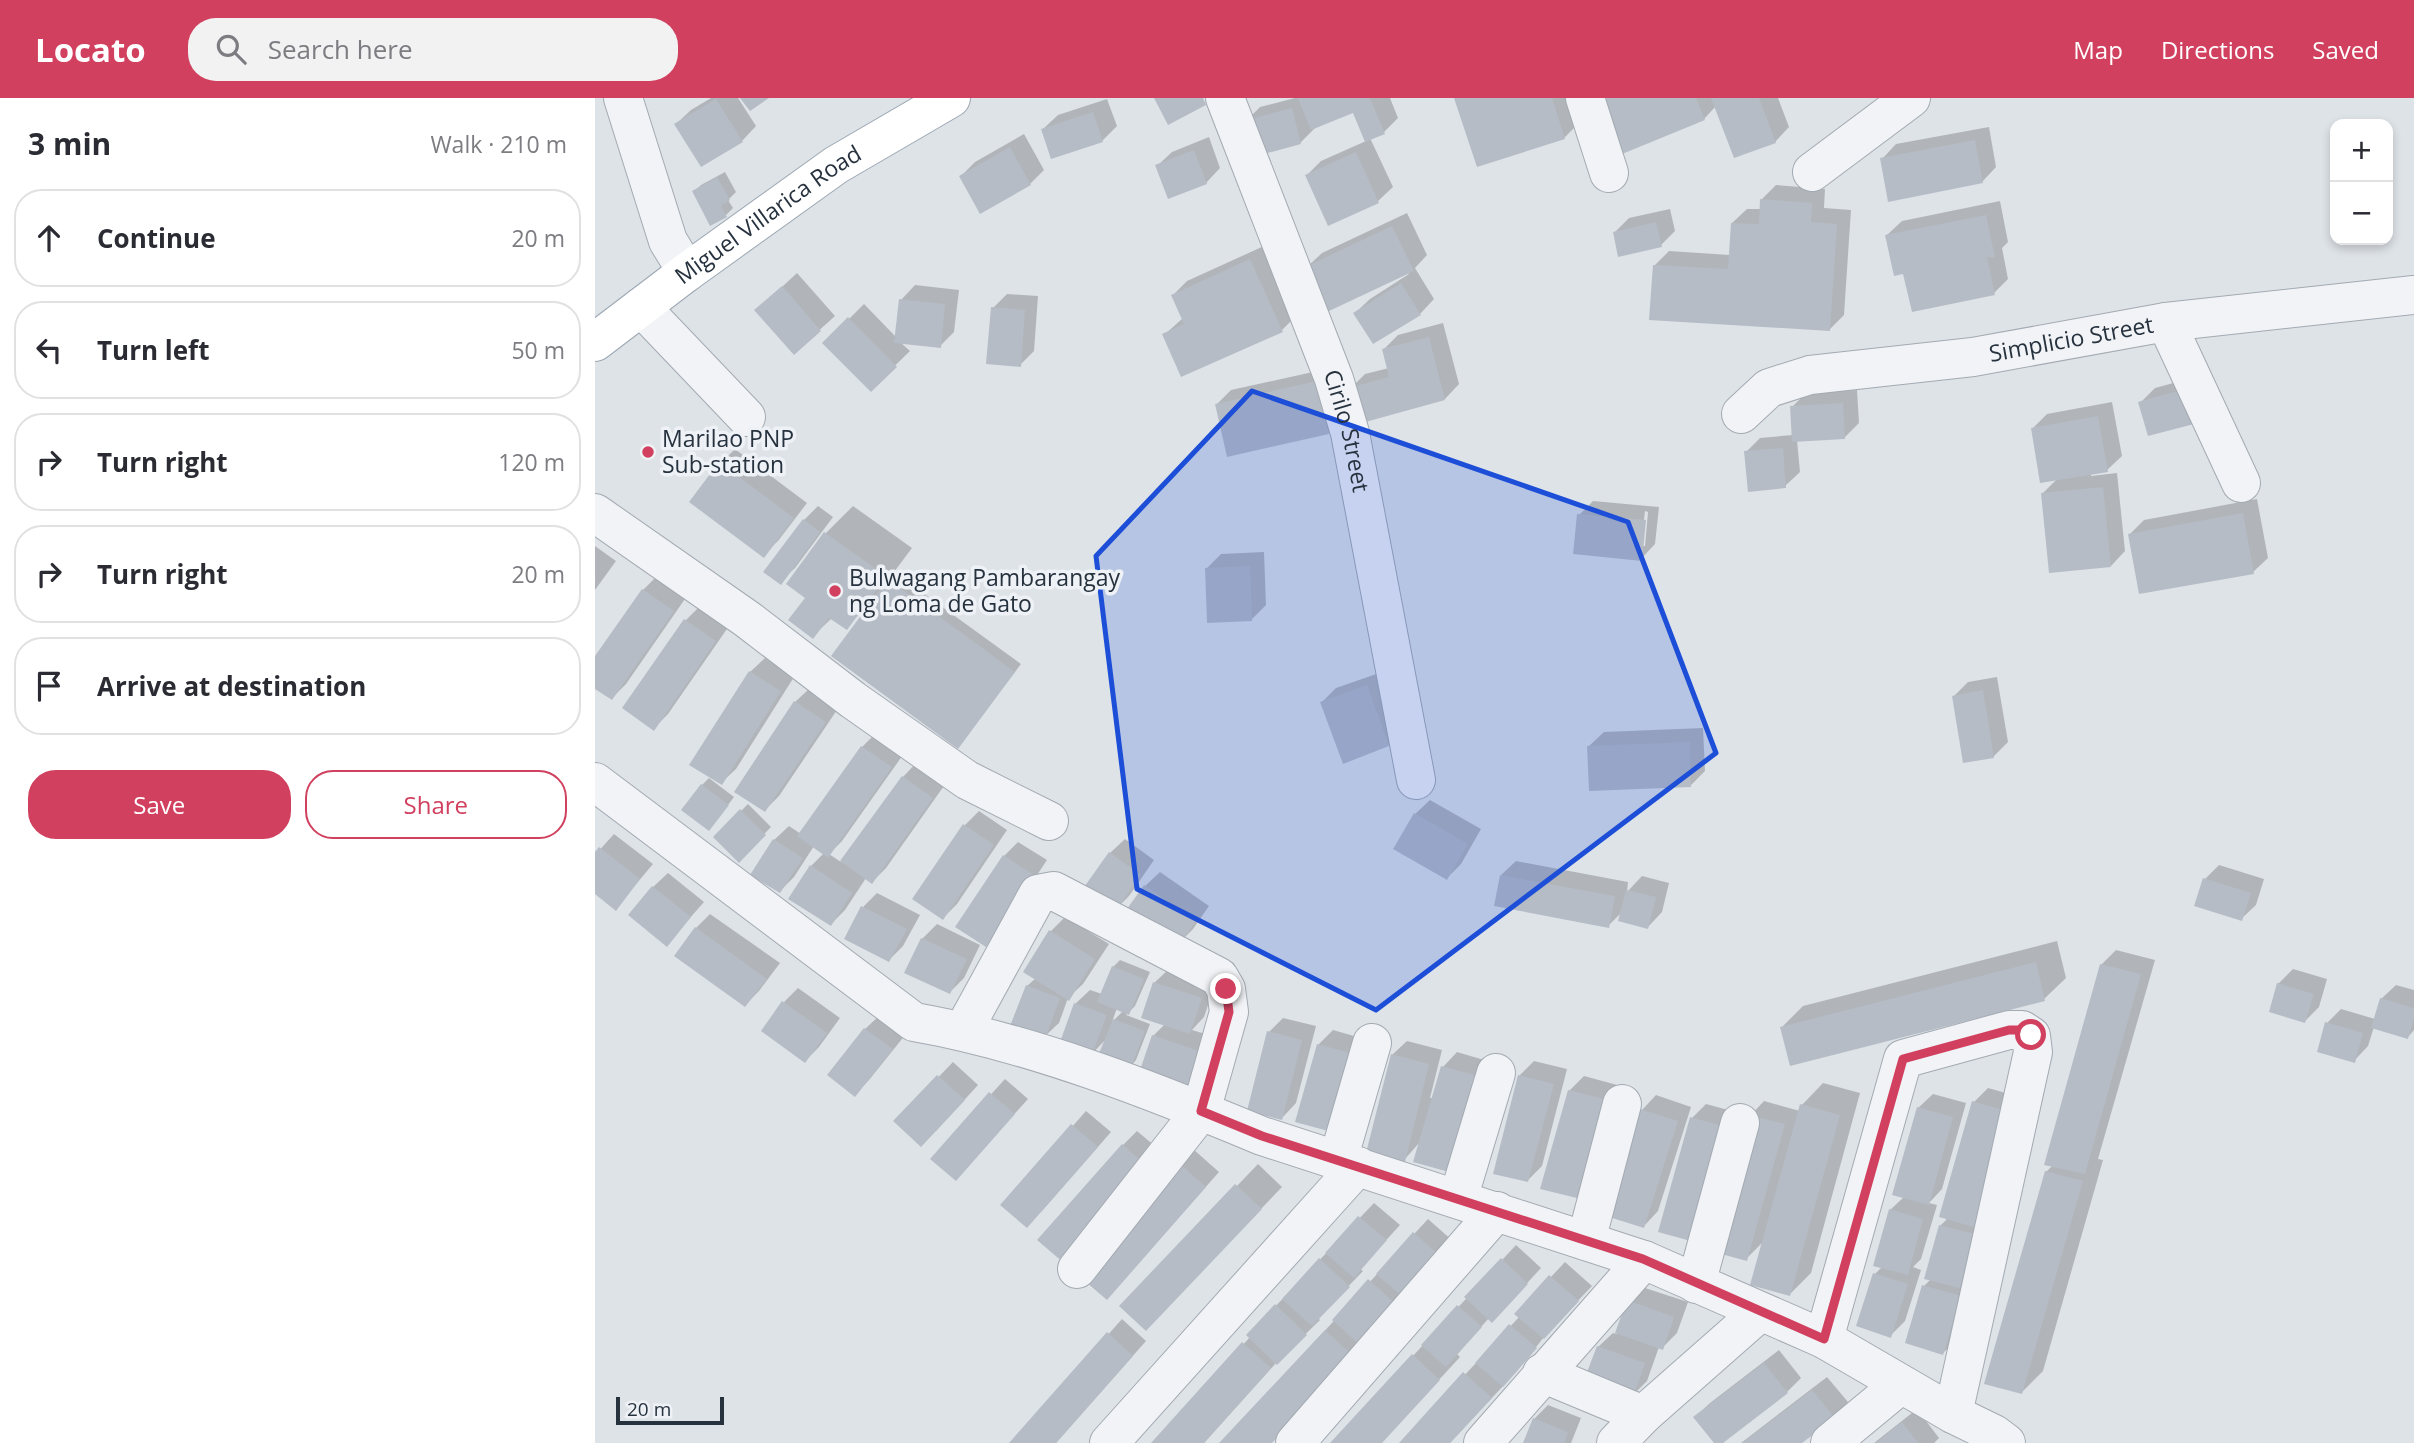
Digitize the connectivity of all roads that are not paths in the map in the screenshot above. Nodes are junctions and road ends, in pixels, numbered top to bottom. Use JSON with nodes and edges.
{"nodes":[{"id":1,"x":623,"y":98,"type":"edge"},
{"id":2,"x":951,"y":98,"type":"edge"},
{"id":3,"x":1225,"y":98,"type":"edge"},
{"id":4,"x":1585,"y":98,"type":"edge"},
{"id":5,"x":1911,"y":98,"type":"edge"},
{"id":6,"x":1812,"y":172,"type":"dead end"},
{"id":7,"x":1609,"y":173,"type":"dead end"},
{"id":8,"x":687,"y":272,"type":"junction"},
{"id":9,"x":2414,"y":295,"type":"edge"},
{"id":10,"x":641,"y":307,"type":"junction"},
{"id":11,"x":2166,"y":322,"type":"junction"},
{"id":12,"x":595,"y":342,"type":"edge"},
{"id":13,"x":1741,"y":414,"type":"dead end"},
{"id":14,"x":746,"y":417,"type":"dead end"},
{"id":15,"x":2241,"y":482,"type":"dead end"},
{"id":16,"x":595,"y":513,"type":"edge"},
{"id":17,"x":1416,"y":780,"type":"dead end"},
{"id":18,"x":595,"y":782,"type":"edge"},
{"id":19,"x":1049,"y":821,"type":"dead end"},
{"id":20,"x":963,"y":1031,"type":"junction"},
{"id":21,"x":1372,"y":1043,"type":"dead end"},
{"id":22,"x":1496,"y":1073,"type":"dead end"},
{"id":23,"x":1622,"y":1104,"type":"dead end"},
{"id":24,"x":1201,"y":1111,"type":"junction"},
{"id":25,"x":1740,"y":1123,"type":"dead end"},
{"id":26,"x":1348,"y":1163,"type":"junction"},
{"id":27,"x":1458,"y":1199,"type":"junction"},
{"id":28,"x":1497,"y":1212,"type":"junction"},
{"id":29,"x":1586,"y":1241,"type":"junction"},
{"id":30,"x":1643,"y":1259,"type":"junction"},
{"id":31,"x":1077,"y":1269,"type":"dead end"},
{"id":32,"x":1696,"y":1284,"type":"junction"},
{"id":33,"x":1760,"y":1312,"type":"junction"},
{"id":34,"x":1824,"y":1339,"type":"junction"},
{"id":35,"x":1542,"y":1373,"type":"junction"},
{"id":36,"x":1900,"y":1385,"type":"junction"},
{"id":37,"x":1643,"y":1415,"type":"junction"},
{"id":38,"x":1953,"y":1415,"type":"junction"},
{"id":39,"x":1994,"y":1440,"type":"edge"},
{"id":40,"x":1109,"y":1443,"type":"edge"},
{"id":41,"x":1295,"y":1443,"type":"edge"},
{"id":42,"x":1483,"y":1443,"type":"edge"},
{"id":43,"x":1616,"y":1443,"type":"edge"},
{"id":44,"x":1830,"y":1443,"type":"edge"}],
"edges":[{"from":1,"to":8,"type":"street"},
{"from":2,"to":8,"type":"main road","name":"Miguel Villarica Road"},
{"from":3,"to":17,"type":"street","name":"Cirilo Street"},
{"from":4,"to":7,"type":"street"},
{"from":5,"to":6,"type":"street"},
{"from":8,"to":10,"type":"main road","name":"Miguel Villarica Road"},
{"from":9,"to":11,"type":"street","name":"Simplicio Street"},
{"from":10,"to":12,"type":"main road","name":"Miguel Villarica Road"},
{"from":10,"to":14,"type":"street"},
{"from":11,"to":13,"type":"street","name":"Simplicio Street"},
{"from":11,"to":15,"type":"street"},
{"from":16,"to":19,"type":"street"},
{"from":18,"to":20,"type":"street"},
{"from":20,"to":24,"type":"street"},
{"from":20,"to":24,"type":"street"},
{"from":21,"to":26,"type":"street"},
{"from":22,"to":27,"type":"street"},
{"from":23,"to":29,"type":"street"},
{"from":24,"to":26,"type":"street"},
{"from":24,"to":31,"type":"street"},
{"from":25,"to":32,"type":"street"},
{"from":26,"to":27,"type":"street"},
{"from":26,"to":40,"type":"street"},
{"from":27,"to":28,"type":"street"},
{"from":28,"to":29,"type":"street"},
{"from":28,"to":41,"type":"street"},
{"from":29,"to":30,"type":"street"},
{"from":30,"to":32,"type":"street"},
{"from":30,"to":35,"type":"street"},
{"from":32,"to":33,"type":"street"},
{"from":33,"to":34,"type":"street"},
{"from":33,"to":37,"type":"street"},
{"from":34,"to":36,"type":"street"},
{"from":34,"to":38,"type":"street"},
{"from":35,"to":37,"type":"street"},
{"from":35,"to":42,"type":"street"},
{"from":36,"to":38,"type":"street"},
{"from":36,"to":44,"type":"street"},
{"from":37,"to":43,"type":"street"},
{"from":38,"to":39,"type":"street"}]}
